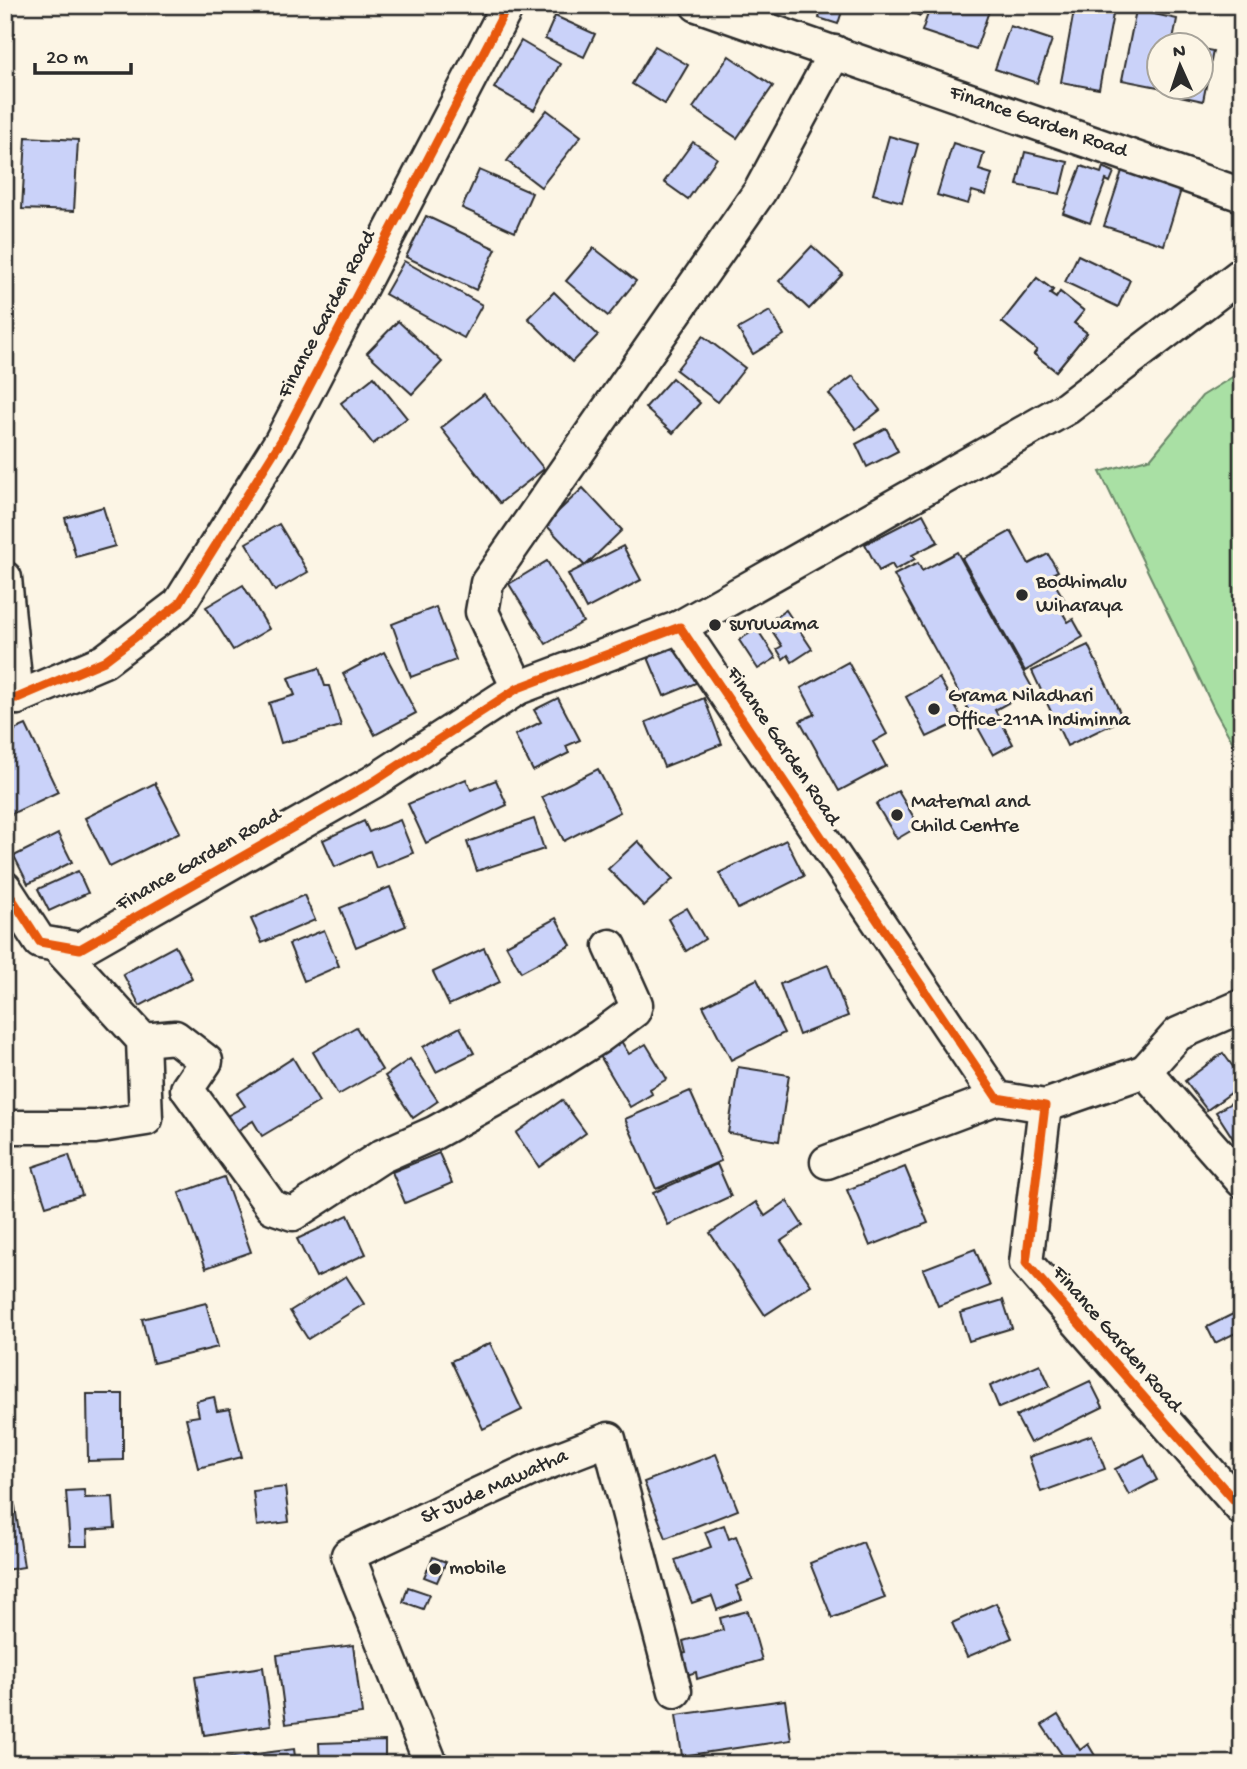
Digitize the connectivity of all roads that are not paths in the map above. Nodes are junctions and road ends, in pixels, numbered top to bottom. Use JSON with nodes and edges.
{"nodes":[{"id":1,"x":509,"y":5,"type":"edge"},
{"id":2,"x":697,"y":5,"type":"edge"},
{"id":3,"x":835,"y":51,"type":"junction"},
{"id":4,"x":1242,"y":195,"type":"edge"},
{"id":5,"x":1242,"y":274,"type":"edge"},
{"id":6,"x":5,"y":578,"type":"edge"},
{"id":7,"x":680,"y":627,"type":"junction"},
{"id":8,"x":518,"y":688,"type":"junction"},
{"id":9,"x":11,"y":698,"type":"edge"},
{"id":10,"x":5,"y":888,"type":"edge"},
{"id":11,"x":56,"y":945,"type":"junction"},
{"id":12,"x":610,"y":946,"type":"dead end"},
{"id":13,"x":1242,"y":1006,"type":"edge"},
{"id":14,"x":143,"y":1040,"type":"junction"},
{"id":15,"x":1145,"y":1071,"type":"junction"},
{"id":16,"x":997,"y":1098,"type":"junction"},
{"id":17,"x":1045,"y":1106,"type":"junction"},
{"id":18,"x":5,"y":1128,"type":"edge"},
{"id":19,"x":827,"y":1162,"type":"dead end"},
{"id":20,"x":1242,"y":1181,"type":"edge"},
{"id":21,"x":1242,"y":1509,"type":"edge"},
{"id":22,"x":675,"y":1691,"type":"dead end"},
{"id":23,"x":431,"y":1764,"type":"edge"}],
"edges":[{"from":1,"to":9,"type":"street","name":"Finance Garden Road"},
{"from":2,"to":3,"type":"street","name":"Finance Garden Road"},
{"from":3,"to":4,"type":"street","name":"Finance Garden Road"},
{"from":3,"to":8,"type":"street"},
{"from":5,"to":7,"type":"street","name":"Finance Garden Road"},
{"from":6,"to":9,"type":"street"},
{"from":7,"to":8,"type":"street","name":"Finance Garden Road"},
{"from":7,"to":16,"type":"street","name":"Finance Garden Road"},
{"from":8,"to":11,"type":"street","name":"Finance Garden Road"},
{"from":10,"to":11,"type":"street"},
{"from":11,"to":14,"type":"street"},
{"from":12,"to":14,"type":"street"},
{"from":13,"to":15,"type":"street"},
{"from":14,"to":18,"type":"street"},
{"from":15,"to":17,"type":"street"},
{"from":15,"to":20,"type":"street"},
{"from":16,"to":17,"type":"street"},
{"from":16,"to":19,"type":"street"},
{"from":17,"to":21,"type":"street","name":"Finance Garden Road"},
{"from":22,"to":23,"type":"street","name":"St Jude Mawatha"}]}
